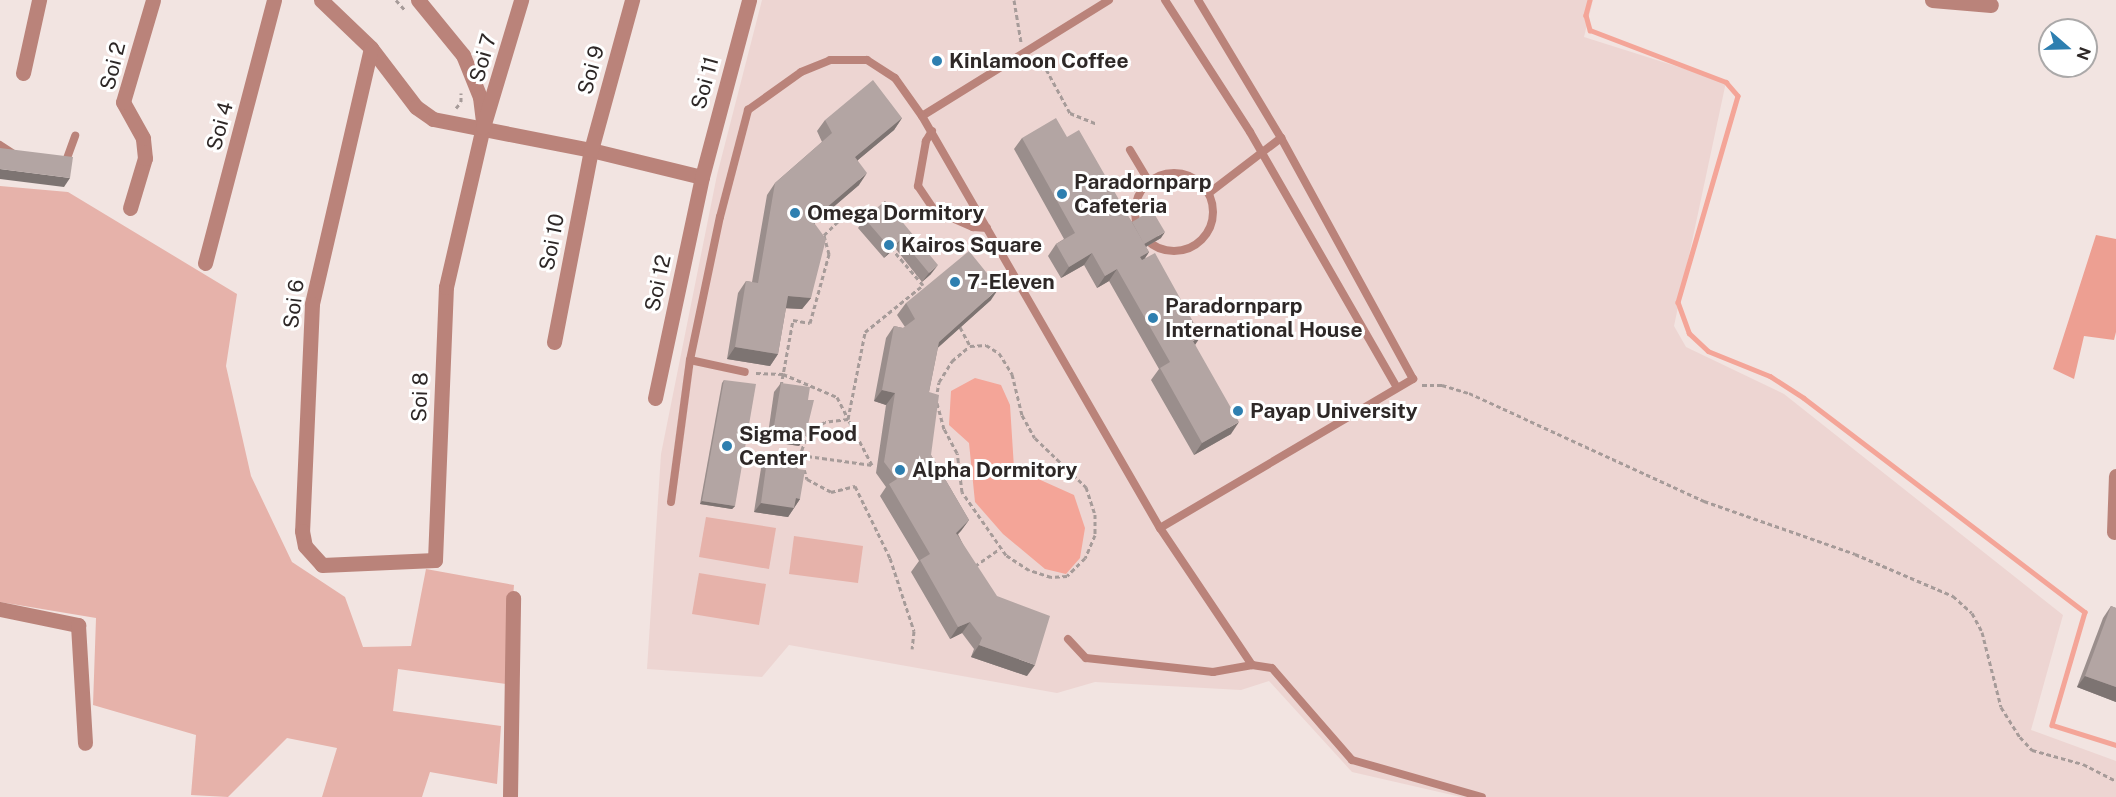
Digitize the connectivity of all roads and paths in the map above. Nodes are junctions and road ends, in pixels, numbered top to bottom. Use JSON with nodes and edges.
{"nodes":[{"id":1,"x":39,"y":0,"type":"edge"},
{"id":2,"x":153,"y":0,"type":"edge"},
{"id":3,"x":274,"y":0,"type":"edge"},
{"id":4,"x":321,"y":0,"type":"edge"},
{"id":5,"x":396,"y":0,"type":"edge"},
{"id":6,"x":418,"y":0,"type":"edge"},
{"id":7,"x":521,"y":0,"type":"edge"},
{"id":8,"x":632,"y":0,"type":"edge"},
{"id":9,"x":749,"y":0,"type":"edge"},
{"id":10,"x":1014,"y":0,"type":"edge"},
{"id":11,"x":1109,"y":0,"type":"edge"},
{"id":12,"x":1165,"y":0,"type":"edge"},
{"id":13,"x":1198,"y":0,"type":"edge"},
{"id":14,"x":1932,"y":0,"type":"edge"},
{"id":15,"x":1991,"y":5,"type":"dead end"},
{"id":16,"x":411,"y":17,"type":"dead end"},
{"id":17,"x":371,"y":48,"type":"junction"},
{"id":18,"x":1030,"y":49,"type":"junction"},
{"id":19,"x":23,"y":73,"type":"dead end"},
{"id":20,"x":461,"y":88,"type":"dead end"},
{"id":21,"x":448,"y":110,"type":"dead end"},
{"id":22,"x":922,"y":116,"type":"junction"},
{"id":23,"x":1097,"y":124,"type":"dead end"},
{"id":24,"x":483,"y":127,"type":"junction"},
{"id":25,"x":932,"y":131,"type":"junction"},
{"id":26,"x":75,"y":136,"type":"dead end"},
{"id":27,"x":1281,"y":138,"type":"junction"},
{"id":28,"x":0,"y":145,"type":"edge"},
{"id":29,"x":591,"y":150,"type":"junction"},
{"id":30,"x":1130,"y":150,"type":"dead end"},
{"id":31,"x":1261,"y":151,"type":"junction"},
{"id":32,"x":22,"y":155,"type":"edge"},
{"id":33,"x":44,"y":158,"type":"edge"},
{"id":34,"x":702,"y":177,"type":"junction"},
{"id":35,"x":1149,"y":182,"type":"junction"},
{"id":36,"x":1209,"y":193,"type":"junction"},
{"id":37,"x":130,"y":208,"type":"dead end"},
{"id":38,"x":869,"y":219,"type":"edge"},
{"id":39,"x":987,"y":228,"type":"junction"},
{"id":40,"x":893,"y":250,"type":"edge"},
{"id":41,"x":205,"y":263,"type":"dead end"},
{"id":42,"x":960,"y":327,"type":"edge"},
{"id":43,"x":554,"y":342,"type":"dead end"},
{"id":44,"x":970,"y":346,"type":"junction"},
{"id":45,"x":690,"y":360,"type":"junction"},
{"id":46,"x":745,"y":372,"type":"joint"},
{"id":47,"x":783,"y":374,"type":"junction"},
{"id":48,"x":1413,"y":378,"type":"junction"},
{"id":49,"x":781,"y":386,"type":"edge"},
{"id":50,"x":1396,"y":387,"type":"junction"},
{"id":51,"x":655,"y":398,"type":"dead end"},
{"id":52,"x":848,"y":419,"type":"junction"},
{"id":53,"x":800,"y":454,"type":"junction"},
{"id":54,"x":2116,"y":476,"type":"edge"},
{"id":55,"x":671,"y":501,"type":"dead end"},
{"id":56,"x":1160,"y":528,"type":"junction"},
{"id":57,"x":2114,"y":532,"type":"dead end"},
{"id":58,"x":1000,"y":549,"type":"junction"},
{"id":59,"x":322,"y":565,"type":"joint"},
{"id":60,"x":966,"y":572,"type":"edge"},
{"id":61,"x":513,"y":598,"type":"dead end"},
{"id":62,"x":0,"y":609,"type":"edge"},
{"id":63,"x":1068,"y":639,"type":"dead end"},
{"id":64,"x":912,"y":649,"type":"dead end"},
{"id":65,"x":1252,"y":665,"type":"junction"},
{"id":66,"x":85,"y":742,"type":"dead end"},
{"id":67,"x":2116,"y":781,"type":"edge"},
{"id":68,"x":510,"y":797,"type":"edge"},
{"id":69,"x":1482,"y":797,"type":"edge"}],
"edges":[{"from":1,"to":19,"type":"street"},
{"from":2,"to":37,"type":"street","name":"Soi 2"},
{"from":3,"to":41,"type":"street","name":"Soi 4"},
{"from":4,"to":17,"type":"street"},
{"from":5,"to":16,"type":"path"},
{"from":6,"to":24,"type":"street"},
{"from":7,"to":24,"type":"street","name":"Soi 7"},
{"from":8,"to":29,"type":"street","name":"Soi 9"},
{"from":9,"to":34,"type":"street","name":"Soi 11"},
{"from":10,"to":18,"type":"path"},
{"from":11,"to":18,"type":"lane"},
{"from":12,"to":31,"type":"lane"},
{"from":13,"to":27,"type":"lane"},
{"from":14,"to":15,"type":"street"},
{"from":17,"to":24,"type":"street"},
{"from":17,"to":59,"type":"street","name":"Soi 6"},
{"from":18,"to":22,"type":"lane"},
{"from":18,"to":23,"type":"path"},
{"from":20,"to":21,"type":"path"},
{"from":22,"to":25,"type":"lane"},
{"from":22,"to":45,"type":"lane"},
{"from":24,"to":29,"type":"street"},
{"from":24,"to":59,"type":"street","name":"Soi 8"},
{"from":25,"to":39,"type":"lane"},
{"from":25,"to":39,"type":"lane"},
{"from":26,"to":33,"type":"lane"},
{"from":27,"to":31,"type":"lane"},
{"from":27,"to":48,"type":"lane"},
{"from":28,"to":32,"type":"lane"},
{"from":29,"to":34,"type":"street"},
{"from":29,"to":43,"type":"street","name":"Soi 10"},
{"from":30,"to":35,"type":"lane"},
{"from":31,"to":36,"type":"lane"},
{"from":31,"to":50,"type":"lane"},
{"from":34,"to":51,"type":"street","name":"Soi 12"},
{"from":35,"to":36,"type":"lane"},
{"from":35,"to":36,"type":"lane"},
{"from":38,"to":47,"type":"path"},
{"from":39,"to":56,"type":"lane"},
{"from":40,"to":52,"type":"path"},
{"from":42,"to":44,"type":"path"},
{"from":44,"to":58,"type":"path"},
{"from":44,"to":58,"type":"path"},
{"from":45,"to":46,"type":"lane"},
{"from":45,"to":55,"type":"lane"},
{"from":46,"to":47,"type":"path"},
{"from":47,"to":49,"type":"path"},
{"from":47,"to":52,"type":"path"},
{"from":48,"to":50,"type":"lane"},
{"from":48,"to":67,"type":"path"},
{"from":50,"to":56,"type":"lane"},
{"from":52,"to":53,"type":"path"},
{"from":52,"to":53,"type":"path"},
{"from":53,"to":64,"type":"path"},
{"from":54,"to":57,"type":"street"},
{"from":56,"to":65,"type":"lane"},
{"from":58,"to":60,"type":"path"},
{"from":61,"to":68,"type":"street"},
{"from":62,"to":66,"type":"street"},
{"from":63,"to":65,"type":"lane"},
{"from":65,"to":69,"type":"lane"}]}
